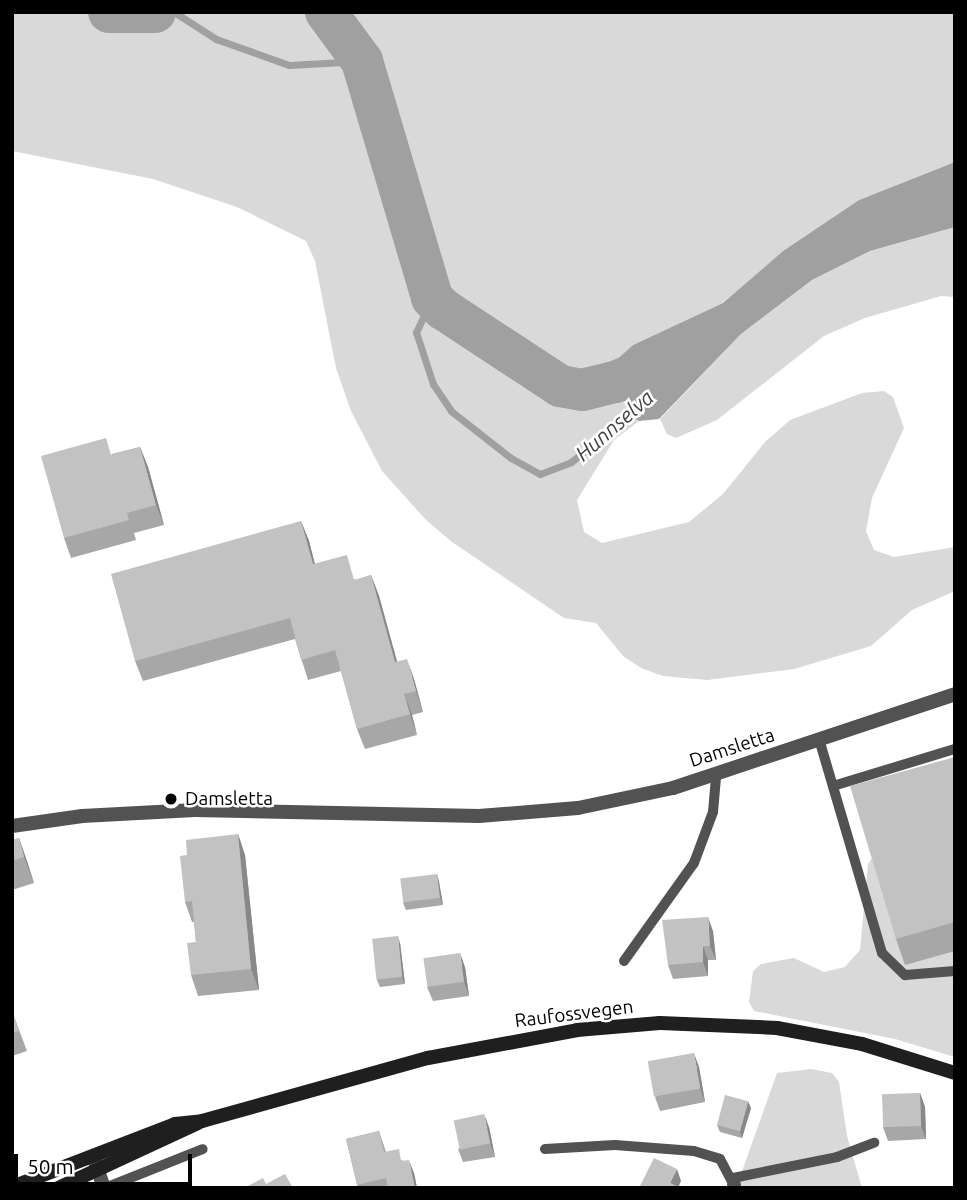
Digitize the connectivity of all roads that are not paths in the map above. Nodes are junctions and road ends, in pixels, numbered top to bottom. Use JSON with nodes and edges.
{"nodes":[{"id":1,"x":955,"y":694,"type":"edge"},
{"id":2,"x":819,"y":739,"type":"junction"},
{"id":3,"x":955,"y":749,"type":"edge"},
{"id":4,"x":716,"y":774,"type":"junction"},
{"id":5,"x":833,"y":786,"type":"junction"},
{"id":6,"x":12,"y":827,"type":"edge"},
{"id":7,"x":624,"y":961,"type":"dead end"},
{"id":8,"x":955,"y":971,"type":"edge"},
{"id":9,"x":955,"y":1073,"type":"edge"},
{"id":10,"x":874,"y":1143,"type":"dead end"},
{"id":11,"x":203,"y":1149,"type":"dead end"},
{"id":12,"x":545,"y":1149,"type":"dead end"},
{"id":13,"x":94,"y":1162,"type":"junction"},
{"id":14,"x":734,"y":1184,"type":"edge"},
{"id":15,"x":12,"y":1187,"type":"edge"},
{"id":16,"x":58,"y":1188,"type":"edge"},
{"id":17,"x":104,"y":1188,"type":"edge"}],
"edges":[{"from":1,"to":2,"type":"street","name":"Damsletta"},
{"from":2,"to":4,"type":"street","name":"Damsletta"},
{"from":2,"to":5,"type":"lane"},
{"from":3,"to":5,"type":"lane"},
{"from":4,"to":6,"type":"street","name":"Damsletta"},
{"from":4,"to":7,"type":"lane"},
{"from":5,"to":8,"type":"lane"},
{"from":9,"to":13,"type":"main road","name":"Raufossvegen"},
{"from":10,"to":14,"type":"lane"},
{"from":11,"to":17,"type":"lane"},
{"from":12,"to":14,"type":"lane"},
{"from":13,"to":15,"type":"main road","name":"Raufossvegen"},
{"from":13,"to":16,"type":"main road","name":"Raufossvegen"},
{"from":13,"to":17,"type":"street"}]}
